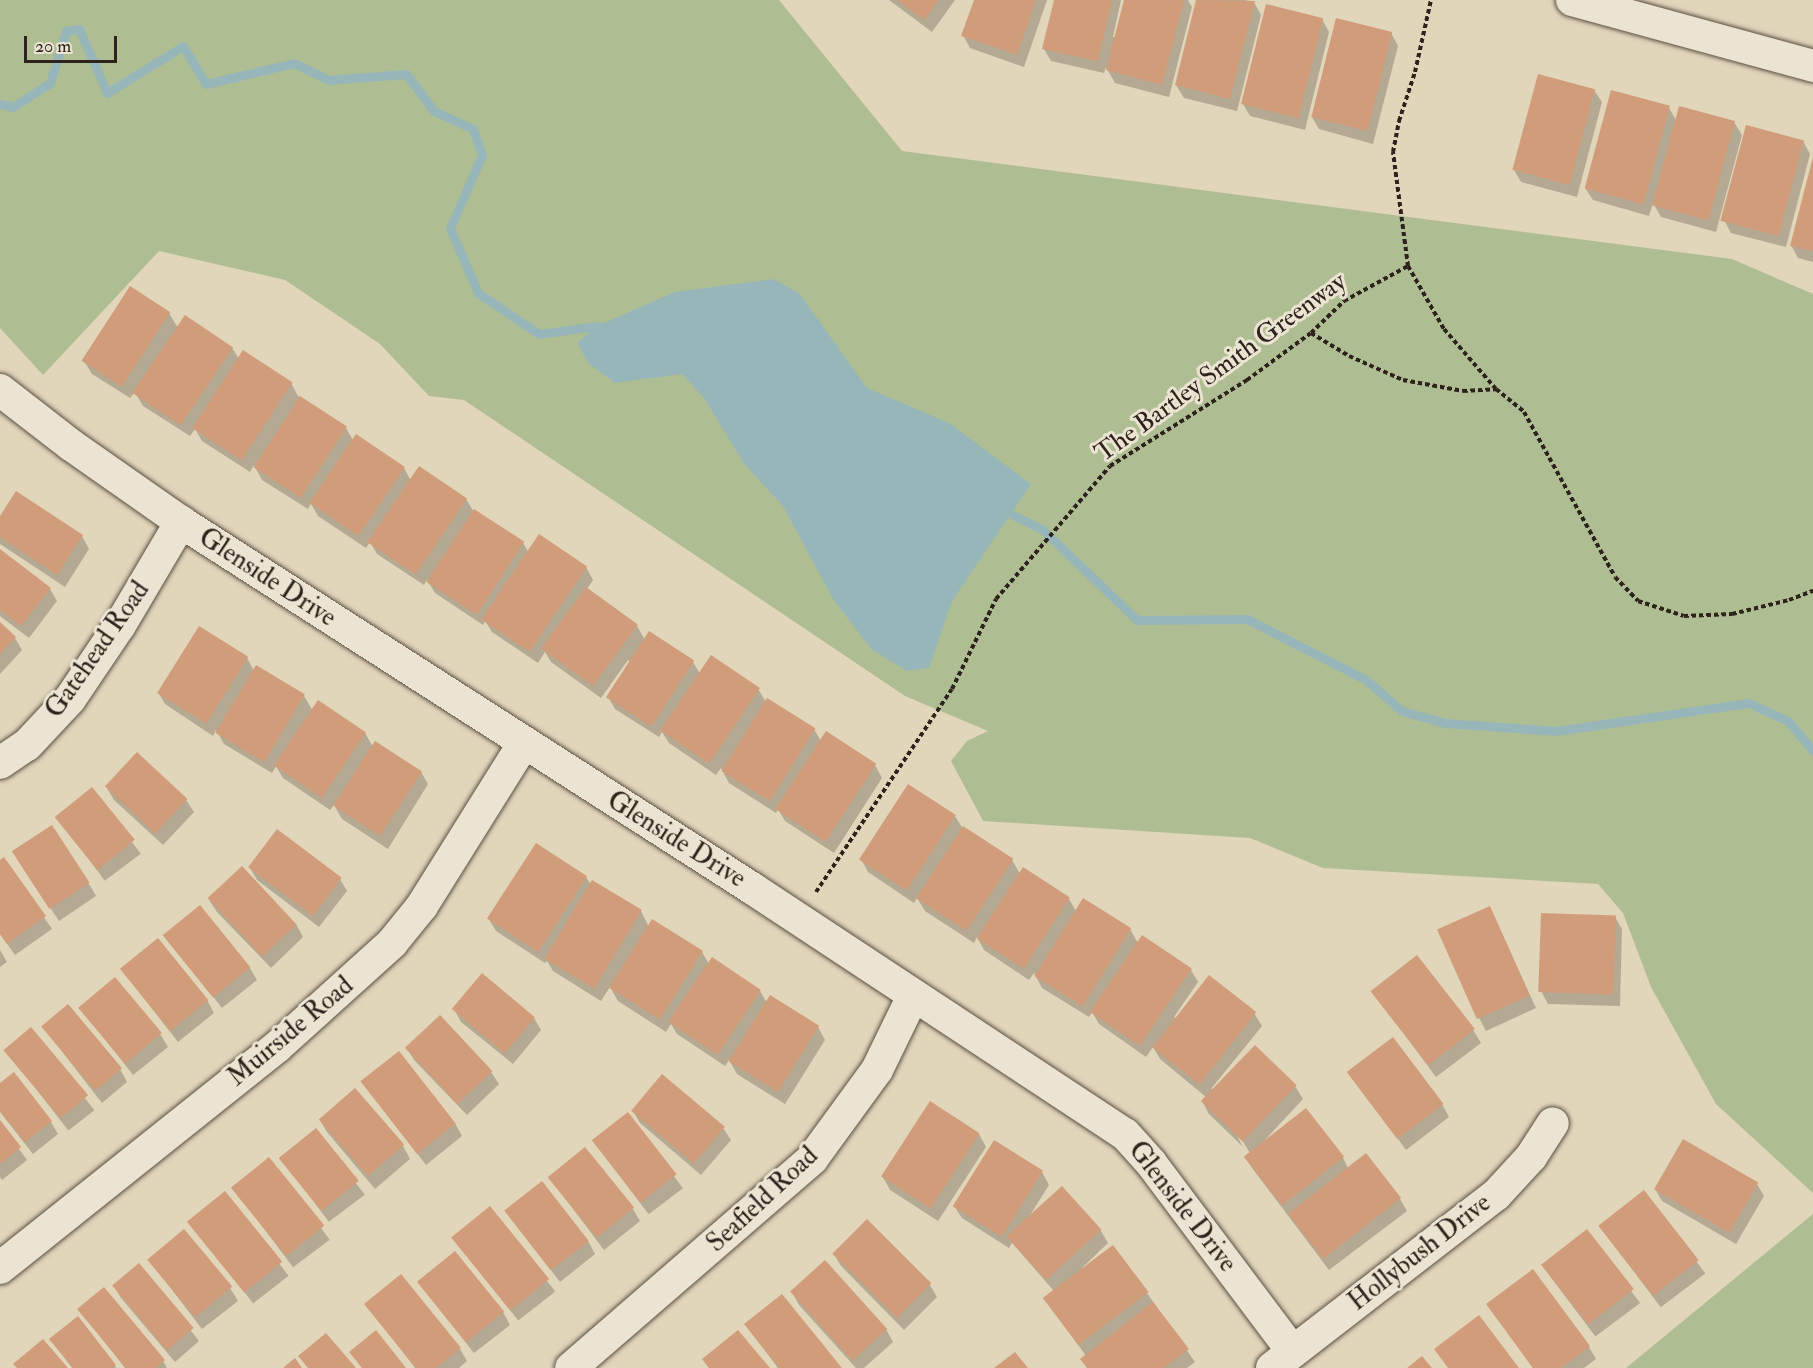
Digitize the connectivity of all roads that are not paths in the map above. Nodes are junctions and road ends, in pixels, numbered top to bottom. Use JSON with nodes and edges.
{"nodes":[{"id":1,"x":1572,"y":0,"type":"edge"},
{"id":2,"x":1813,"y":66,"type":"edge"},
{"id":3,"x":0,"y":390,"type":"edge"},
{"id":4,"x":181,"y":522,"type":"junction"},
{"id":5,"x":524,"y":743,"type":"junction"},
{"id":6,"x":0,"y":763,"type":"edge"},
{"id":7,"x":913,"y":996,"type":"junction"},
{"id":8,"x":1553,"y":1123,"type":"dead end"},
{"id":9,"x":0,"y":1268,"type":"edge"},
{"id":10,"x":1283,"y":1360,"type":"edge"},
{"id":11,"x":571,"y":1368,"type":"edge"}],
"edges":[{"from":1,"to":2,"type":"street"},
{"from":3,"to":4,"type":"street","name":"Glenside Drive"},
{"from":4,"to":5,"type":"street","name":"Glenside Drive"},
{"from":4,"to":6,"type":"street","name":"Gatehead Road"},
{"from":5,"to":7,"type":"street","name":"Glenside Drive"},
{"from":5,"to":9,"type":"street","name":"Muirside Road"},
{"from":7,"to":10,"type":"street","name":"Glenside Drive"},
{"from":7,"to":11,"type":"street","name":"Seafield Road"},
{"from":8,"to":10,"type":"street","name":"Hollybush Drive"}]}
